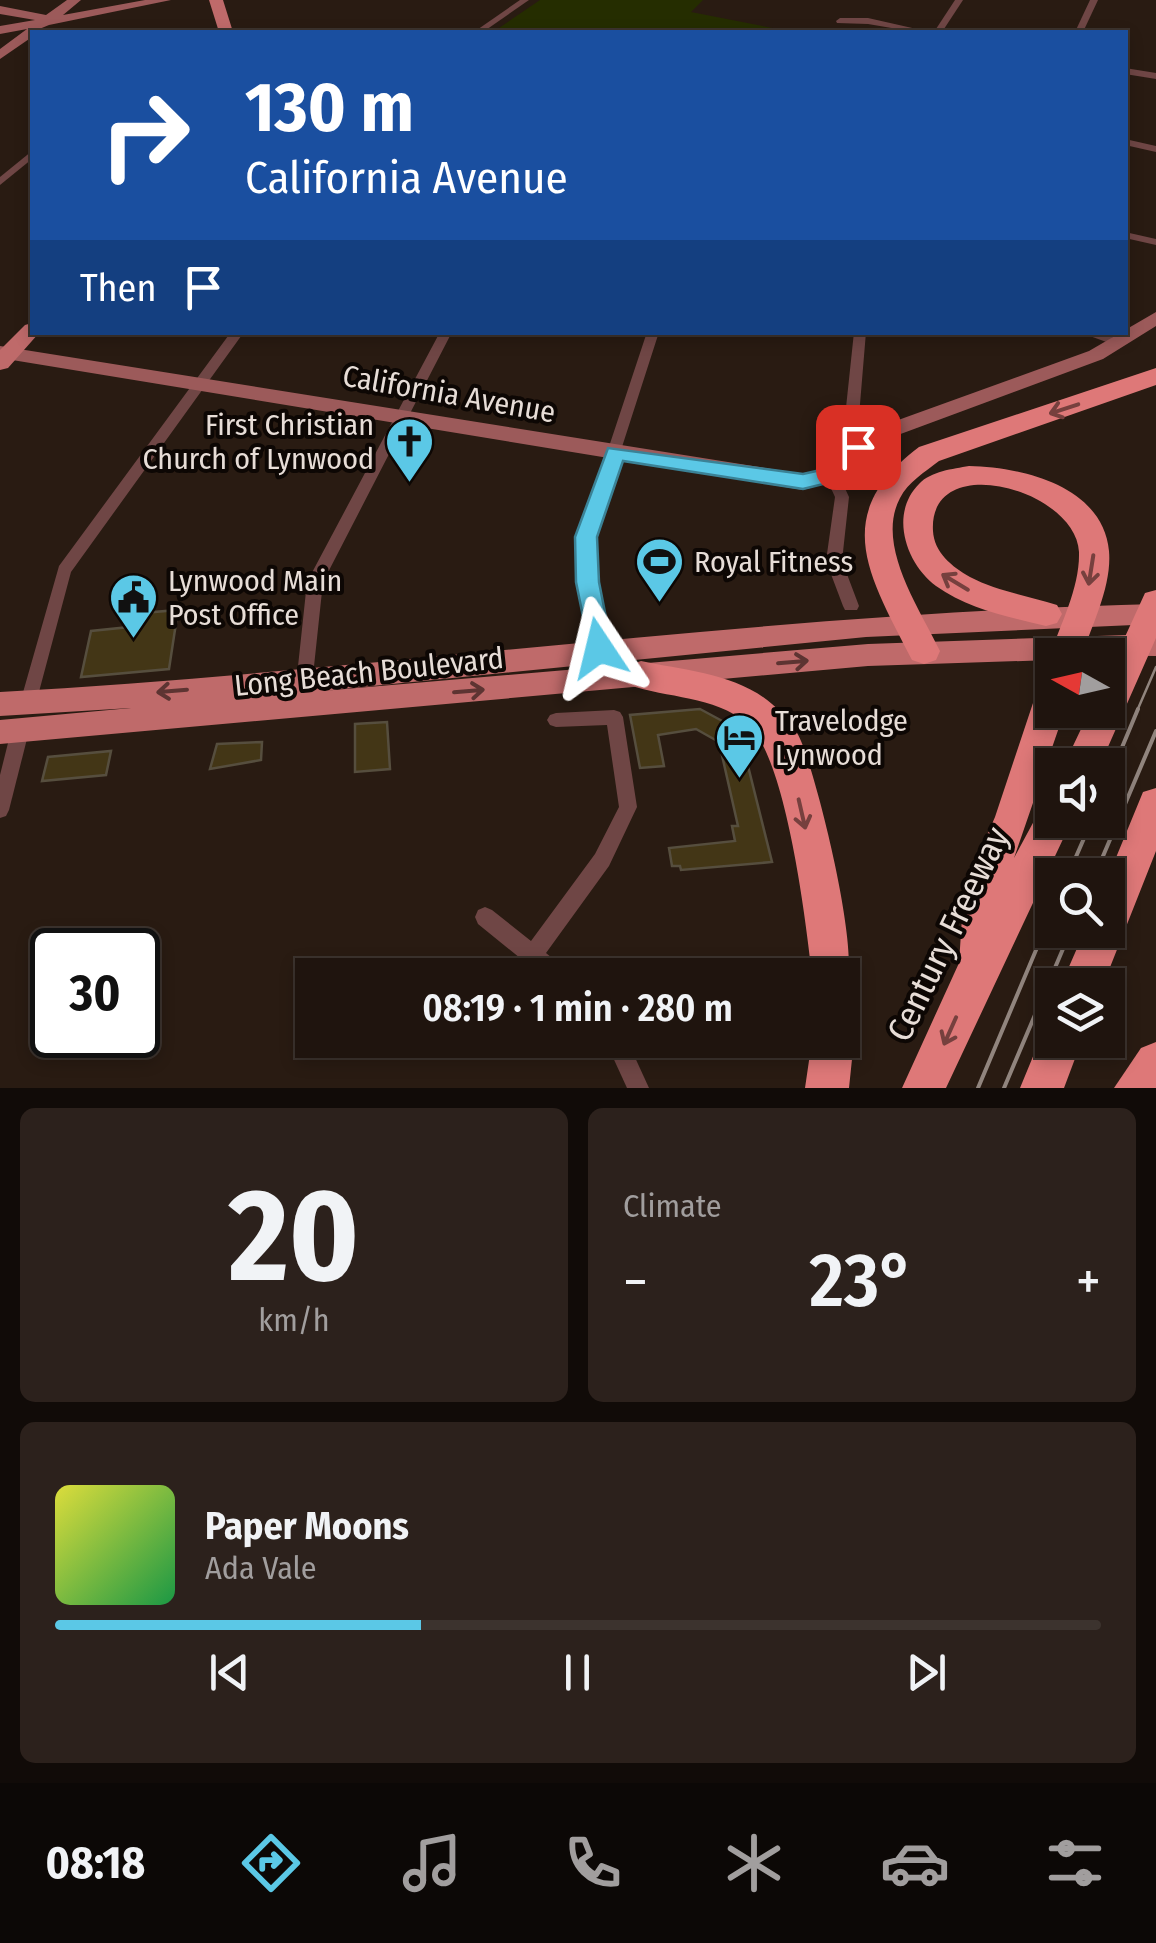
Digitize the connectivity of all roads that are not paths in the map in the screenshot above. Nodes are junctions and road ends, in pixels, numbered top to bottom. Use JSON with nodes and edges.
{"nodes":[{"id":1,"x":74,"y":0,"type":"edge"},
{"id":2,"x":165,"y":0,"type":"edge"},
{"id":3,"x":216,"y":0,"type":"edge"},
{"id":4,"x":525,"y":0,"type":"edge"},
{"id":5,"x":959,"y":0,"type":"edge"},
{"id":6,"x":1094,"y":0,"type":"edge"},
{"id":7,"x":0,"y":10,"type":"edge"},
{"id":8,"x":20,"y":12,"type":"junction"},
{"id":9,"x":840,"y":21,"type":"dead end"},
{"id":10,"x":46,"y":22,"type":"junction"},
{"id":11,"x":35,"y":30,"type":"edge"},
{"id":12,"x":225,"y":30,"type":"edge"},
{"id":13,"x":481,"y":30,"type":"edge"},
{"id":14,"x":915,"y":30,"type":"edge"},
{"id":15,"x":939,"y":30,"type":"edge"},
{"id":16,"x":1080,"y":30,"type":"edge"},
{"id":17,"x":0,"y":32,"type":"edge"},
{"id":18,"x":30,"y":33,"type":"edge"},
{"id":19,"x":1,"y":54,"type":"edge"},
{"id":20,"x":1128,"y":71,"type":"edge"},
{"id":21,"x":1156,"y":76,"type":"edge"},
{"id":22,"x":1128,"y":143,"type":"edge"},
{"id":23,"x":1156,"y":149,"type":"edge"},
{"id":24,"x":30,"y":156,"type":"edge"},
{"id":25,"x":0,"y":182,"type":"edge"},
{"id":26,"x":1128,"y":235,"type":"edge"},
{"id":27,"x":1156,"y":242,"type":"edge"},
{"id":28,"x":1156,"y":318,"type":"edge"},
{"id":29,"x":30,"y":331,"type":"edge"},
{"id":30,"x":236,"y":335,"type":"edge"},
{"id":31,"x":444,"y":335,"type":"edge"},
{"id":32,"x":653,"y":335,"type":"edge"},
{"id":33,"x":860,"y":335,"type":"edge"},
{"id":34,"x":1095,"y":335,"type":"edge"},
{"id":35,"x":1120,"y":343,"type":"junction"},
{"id":36,"x":3,"y":356,"type":"edge"},
{"id":37,"x":1156,"y":376,"type":"edge"},
{"id":38,"x":201,"y":382,"type":"junction"},
{"id":39,"x":402,"y":416,"type":"junction"},
{"id":40,"x":872,"y":437,"type":"junction"},
{"id":41,"x":615,"y":453,"type":"junction"},
{"id":42,"x":832,"y":475,"type":"junction"},
{"id":43,"x":1156,"y":602,"type":"edge"},
{"id":44,"x":851,"y":606,"type":"dead end"},
{"id":45,"x":1046,"y":614,"type":"junction"},
{"id":46,"x":1156,"y":614,"type":"edge"},
{"id":47,"x":918,"y":637,"type":"junction"},
{"id":48,"x":1072,"y":638,"type":"edge"},
{"id":49,"x":1156,"y":645,"type":"edge"},
{"id":50,"x":599,"y":648,"type":"junction"},
{"id":51,"x":1125,"y":670,"type":"edge"},
{"id":52,"x":641,"y":675,"type":"junction"},
{"id":53,"x":303,"y":693,"type":"junction"},
{"id":54,"x":12,"y":717,"type":"edge"},
{"id":55,"x":556,"y":720,"type":"dead end"},
{"id":56,"x":1042,"y":728,"type":"edge"},
{"id":57,"x":1156,"y":804,"type":"edge"},
{"id":58,"x":0,"y":810,"type":"edge"},
{"id":59,"x":1045,"y":838,"type":"edge"},
{"id":60,"x":1125,"y":881,"type":"edge"},
{"id":61,"x":485,"y":917,"type":"dead end"},
{"id":62,"x":534,"y":953,"type":"junction"},
{"id":63,"x":539,"y":958,"type":"edge"},
{"id":64,"x":830,"y":958,"type":"edge"},
{"id":65,"x":975,"y":974,"type":"junction"},
{"id":66,"x":624,"y":1058,"type":"edge"},
{"id":67,"x":831,"y":1058,"type":"edge"},
{"id":68,"x":1054,"y":1058,"type":"edge"},
{"id":69,"x":1156,"y":1063,"type":"edge"},
{"id":70,"x":638,"y":1088,"type":"edge"},
{"id":71,"x":827,"y":1088,"type":"edge"},
{"id":72,"x":924,"y":1088,"type":"edge"},
{"id":73,"x":1042,"y":1088,"type":"edge"},
{"id":74,"x":1136,"y":1088,"type":"edge"}],
"edges":[{"from":1,"to":10,"type":"street"},
{"from":2,"to":10,"type":"street"},
{"from":3,"to":12,"type":"main road"},
{"from":4,"to":13,"type":"street"},
{"from":5,"to":15,"type":"street"},
{"from":6,"to":16,"type":"street"},
{"from":7,"to":8,"type":"street"},
{"from":8,"to":10,"type":"street"},
{"from":8,"to":17,"type":"street"},
{"from":9,"to":14,"type":"street"},
{"from":10,"to":11,"type":"street"},
{"from":10,"to":17,"type":"street"},
{"from":17,"to":19,"type":"street"},
{"from":18,"to":19,"type":"street"},
{"from":20,"to":21,"type":"street"},
{"from":22,"to":23,"type":"street"},
{"from":24,"to":25,"type":"street"},
{"from":26,"to":27,"type":"street"},
{"from":28,"to":35,"type":"street"},
{"from":29,"to":36,"type":"main road"},
{"from":30,"to":38,"type":"street"},
{"from":31,"to":39,"type":"street"},
{"from":32,"to":41,"type":"street"},
{"from":33,"to":40,"type":"street"},
{"from":34,"to":35,"type":"street"},
{"from":35,"to":40,"type":"street"},
{"from":36,"to":38,"type":"street","name":"California Avenue"},
{"from":37,"to":47,"type":"highway","one_way":true},
{"from":38,"to":39,"type":"street","name":"California Avenue"},
{"from":38,"to":54,"type":"street"},
{"from":39,"to":41,"type":"street","name":"California Avenue"},
{"from":39,"to":53,"type":"street"},
{"from":40,"to":42,"type":"street"},
{"from":41,"to":42,"type":"street","name":"California Avenue"},
{"from":41,"to":50,"type":"street"},
{"from":42,"to":44,"type":"street"},
{"from":43,"to":51,"type":"highway"},
{"from":45,"to":46,"type":"main road","name":"Long Beach Boulevard"},
{"from":45,"to":47,"type":"main road","name":"Long Beach Boulevard"},
{"from":45,"to":48,"type":"highway","one_way":true},
{"from":47,"to":49,"type":"main road","name":"Long Beach Boulevard"},
{"from":47,"to":50,"type":"main road","name":"Long Beach Boulevard"},
{"from":52,"to":47,"type":"main road","name":"Long Beach Boulevard","one_way":true},
{"from":50,"to":53,"type":"main road","name":"Long Beach Boulevard"},
{"from":53,"to":52,"type":"main road","name":"Long Beach Boulevard","one_way":true},
{"from":52,"to":64,"type":"highway","one_way":true},
{"from":53,"to":54,"type":"main road","name":"Long Beach Boulevard"},
{"from":54,"to":58,"type":"street"},
{"from":55,"to":62,"type":"street"},
{"from":56,"to":65,"type":"highway"},
{"from":57,"to":60,"type":"highway"},
{"from":59,"to":65,"type":"highway","name":"Century Freeway"},
{"from":61,"to":62,"type":"street"},
{"from":62,"to":63,"type":"street"},
{"from":65,"to":72,"type":"highway","name":"Century Freeway","one_way":true},
{"from":66,"to":70,"type":"street"},
{"from":67,"to":71,"type":"highway"},
{"from":68,"to":73,"type":"highway"},
{"from":69,"to":74,"type":"highway"}]}
